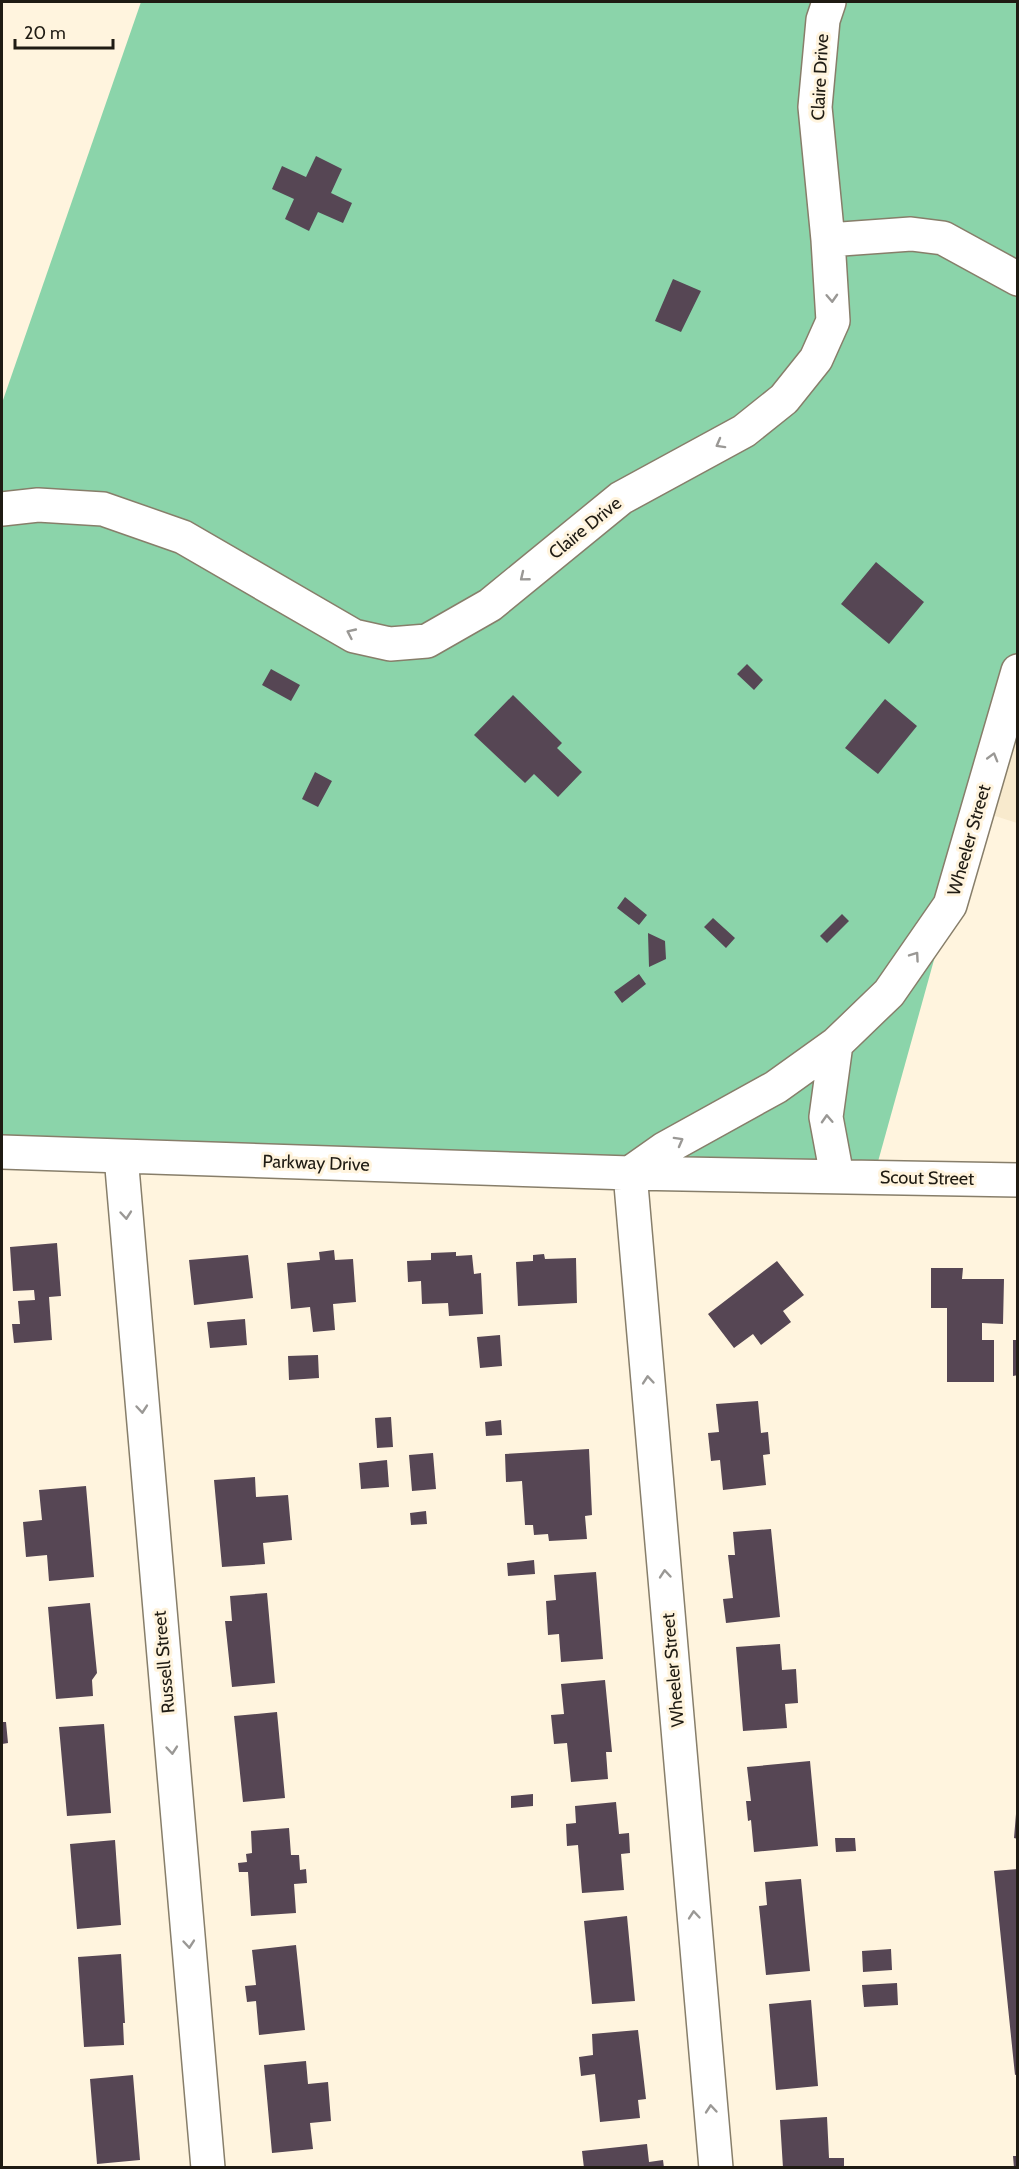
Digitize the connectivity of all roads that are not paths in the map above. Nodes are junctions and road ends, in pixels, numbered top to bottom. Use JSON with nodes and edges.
{"nodes":[{"id":1,"x":829,"y":2,"type":"edge"},
{"id":2,"x":828,"y":240,"type":"junction"},
{"id":3,"x":1017,"y":279,"type":"edge"},
{"id":4,"x":2,"y":509,"type":"edge"},
{"id":5,"x":1017,"y":671,"type":"edge"},
{"id":6,"x":836,"y":1044,"type":"junction"},
{"id":7,"x":2,"y":1152,"type":"edge"},
{"id":8,"x":120,"y":1156,"type":"junction"},
{"id":9,"x":630,"y":1173,"type":"junction"},
{"id":10,"x":837,"y":1176,"type":"junction"},
{"id":11,"x":1017,"y":1180,"type":"edge"},
{"id":12,"x":208,"y":2168,"type":"edge"},
{"id":13,"x":716,"y":2168,"type":"edge"}],
"edges":[{"from":1,"to":2,"type":"street","name":"Claire Drive"},
{"from":2,"to":3,"type":"street"},
{"from":2,"to":4,"type":"street","name":"Claire Drive","one_way":true},
{"from":6,"to":5,"type":"street","name":"Wheeler Street","one_way":true},
{"from":9,"to":6,"type":"street","name":"Wheeler Street","one_way":true},
{"from":10,"to":6,"type":"street","one_way":true},
{"from":7,"to":8,"type":"street","name":"Parkway Drive"},
{"from":8,"to":9,"type":"street","name":"Parkway Drive"},
{"from":8,"to":12,"type":"street","name":"Russell Street","one_way":true},
{"from":9,"to":10,"type":"street"},
{"from":13,"to":9,"type":"street","name":"Wheeler Street","one_way":true},
{"from":10,"to":11,"type":"street","name":"Scout Street"}]}
